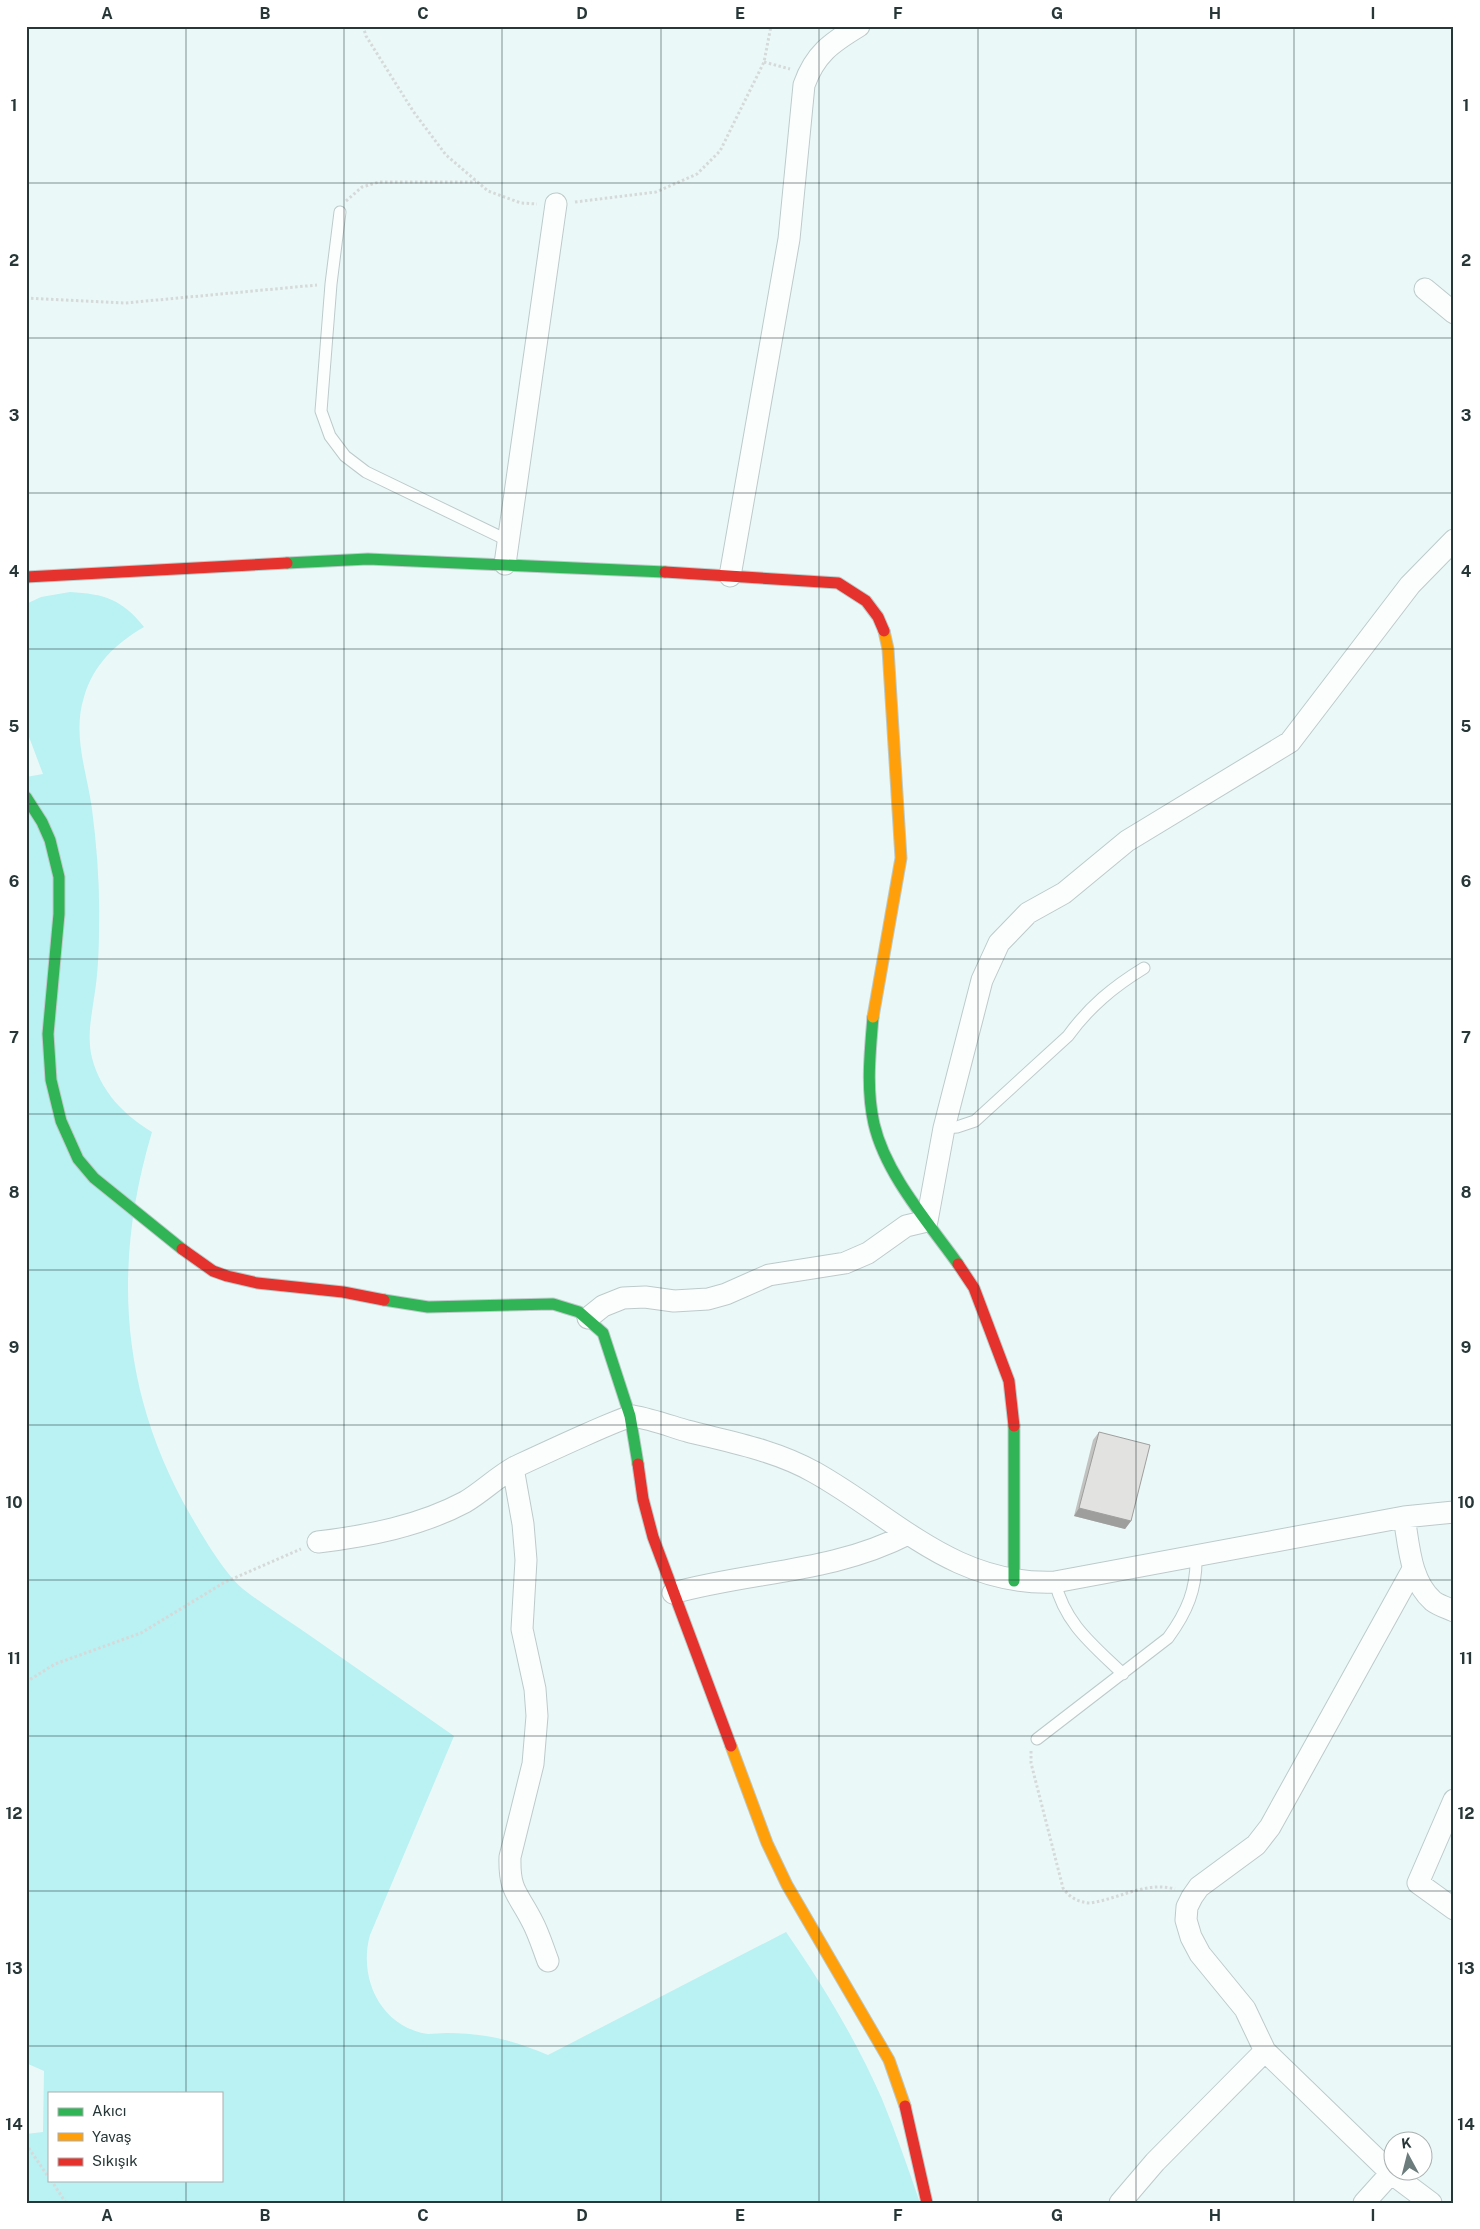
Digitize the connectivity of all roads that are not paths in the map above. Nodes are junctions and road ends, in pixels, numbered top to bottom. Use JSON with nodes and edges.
{"nodes":[{"id":1,"x":859,"y":26,"type":"edge"},
{"id":2,"x":556,"y":204,"type":"road end"},
{"id":3,"x":340,"y":212,"type":"road end"},
{"id":4,"x":1425,"y":289,"type":"dead end"},
{"id":5,"x":1454,"y":313,"type":"edge"},
{"id":6,"x":1454,"y":540,"type":"edge"},
{"id":7,"x":508,"y":541,"type":"junction"},
{"id":8,"x":505,"y":564,"type":"junction"},
{"id":9,"x":730,"y":576,"type":"junction"},
{"id":10,"x":26,"y":577,"type":"edge"},
{"id":11,"x":26,"y":798,"type":"edge"},
{"id":12,"x":1144,"y":968,"type":"dead end"},
{"id":13,"x":944,"y":1128,"type":"junction"},
{"id":14,"x":927,"y":1220,"type":"junction"},
{"id":15,"x":588,"y":1318,"type":"junction"},
{"id":16,"x":630,"y":1416,"type":"junction"},
{"id":17,"x":514,"y":1468,"type":"junction"},
{"id":18,"x":1454,"y":1512,"type":"edge"},
{"id":19,"x":1404,"y":1517,"type":"junction"},
{"id":20,"x":908,"y":1534,"type":"junction"},
{"id":21,"x":318,"y":1542,"type":"road end"},
{"id":22,"x":1196,"y":1556,"type":"junction"},
{"id":23,"x":1413,"y":1569,"type":"junction"},
{"id":24,"x":1014,"y":1580,"type":"junction"},
{"id":25,"x":1055,"y":1582,"type":"junction"},
{"id":26,"x":672,"y":1593,"type":"junction"},
{"id":27,"x":1454,"y":1611,"type":"edge"},
{"id":28,"x":1123,"y":1674,"type":"junction"},
{"id":29,"x":1037,"y":1739,"type":"road end"},
{"id":30,"x":1454,"y":1800,"type":"edge"},
{"id":31,"x":1454,"y":1909,"type":"edge"},
{"id":32,"x":548,"y":1961,"type":"dead end"},
{"id":33,"x":1265,"y":2051,"type":"junction"},
{"id":34,"x":1382,"y":2165,"type":"edge"},
{"id":35,"x":1382,"y":2182,"type":"edge"},
{"id":36,"x":1402,"y":2182,"type":"edge"},
{"id":37,"x":927,"y":2203,"type":"edge"},
{"id":38,"x":1120,"y":2203,"type":"edge"},
{"id":39,"x":1364,"y":2203,"type":"edge"},
{"id":40,"x":1431,"y":2203,"type":"edge"}],
"edges":[{"from":1,"to":9,"type":"street"},
{"from":2,"to":7,"type":"street"},
{"from":3,"to":7,"type":"lane"},
{"from":4,"to":5,"type":"street"},
{"from":6,"to":13,"type":"street"},
{"from":7,"to":8,"type":"street"},
{"from":8,"to":9,"type":"street"},
{"from":8,"to":10,"type":"street"},
{"from":9,"to":14,"type":"street"},
{"from":11,"to":15,"type":"street"},
{"from":12,"to":13,"type":"lane"},
{"from":13,"to":14,"type":"street"},
{"from":14,"to":15,"type":"street"},
{"from":14,"to":24,"type":"street"},
{"from":15,"to":16,"type":"street"},
{"from":16,"to":17,"type":"street"},
{"from":16,"to":20,"type":"street"},
{"from":16,"to":26,"type":"street"},
{"from":17,"to":21,"type":"street"},
{"from":17,"to":32,"type":"street"},
{"from":18,"to":19,"type":"street"},
{"from":19,"to":22,"type":"street"},
{"from":19,"to":23,"type":"street"},
{"from":20,"to":24,"type":"street"},
{"from":20,"to":26,"type":"street"},
{"from":22,"to":25,"type":"street"},
{"from":22,"to":28,"type":"lane"},
{"from":23,"to":27,"type":"street"},
{"from":23,"to":33,"type":"street"},
{"from":24,"to":25,"type":"street"},
{"from":25,"to":28,"type":"lane"},
{"from":26,"to":37,"type":"street"},
{"from":28,"to":29,"type":"lane"},
{"from":30,"to":31,"type":"street"},
{"from":33,"to":34,"type":"street"},
{"from":33,"to":38,"type":"street"},
{"from":35,"to":39,"type":"street"},
{"from":36,"to":40,"type":"street"}]}
